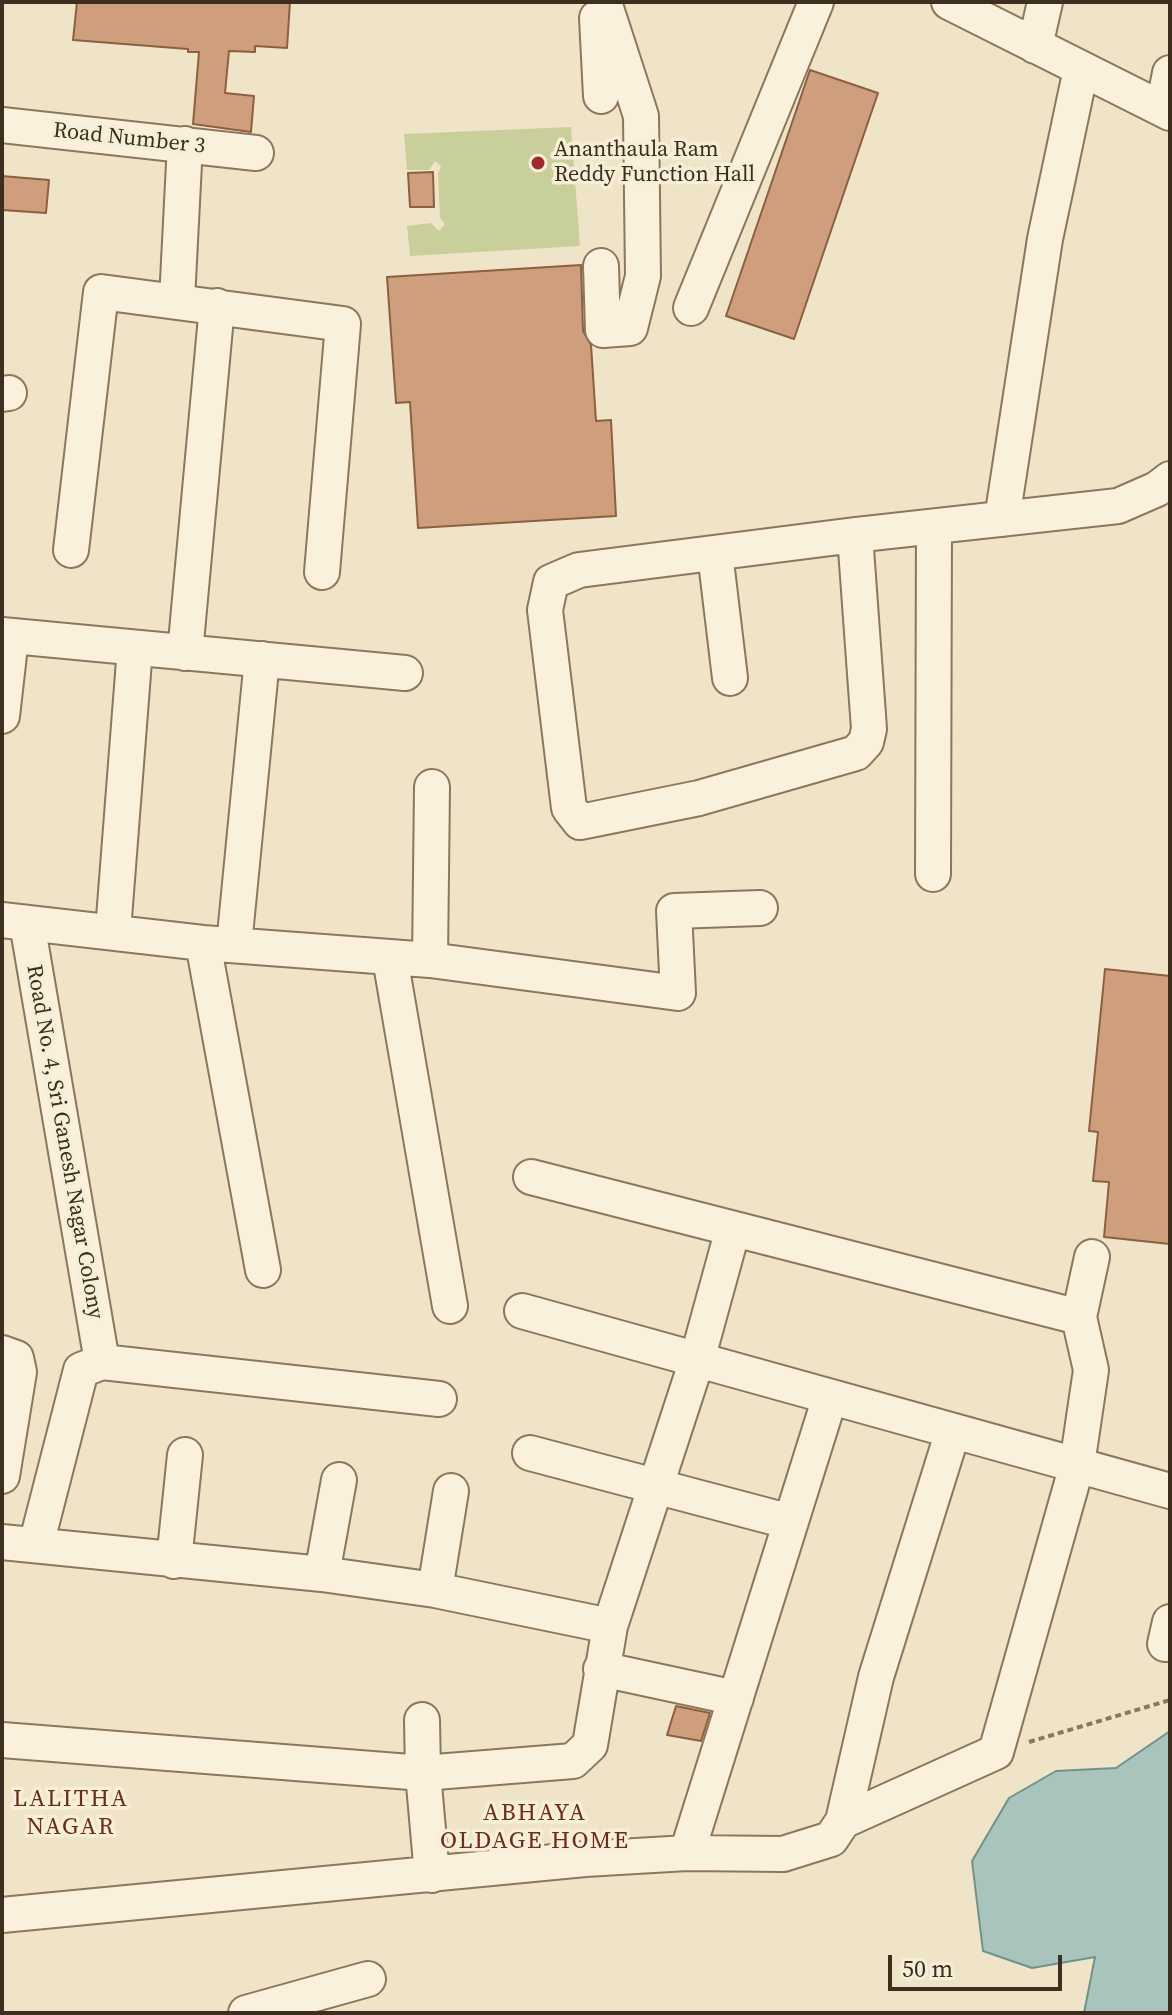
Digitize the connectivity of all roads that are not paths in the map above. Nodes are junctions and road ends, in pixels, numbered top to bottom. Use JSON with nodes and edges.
{"nodes":[{"id":1,"x":597,"y":2,"type":"edge"},
{"id":2,"x":604,"y":2,"type":"edge"},
{"id":3,"x":816,"y":2,"type":"edge"},
{"id":4,"x":949,"y":2,"type":"edge"},
{"id":5,"x":1045,"y":2,"type":"edge"},
{"id":6,"x":1035,"y":46,"type":"junction"},
{"id":7,"x":1081,"y":69,"type":"junction"},
{"id":8,"x":1170,"y":73,"type":"edge"},
{"id":9,"x":601,"y":96,"type":"dead end"},
{"id":10,"x":1166,"y":111,"type":"edge"},
{"id":11,"x":2,"y":125,"type":"edge"},
{"id":12,"x":185,"y":144,"type":"junction"},
{"id":13,"x":256,"y":153,"type":"dead end"},
{"id":14,"x":601,"y":266,"type":"dead end"},
{"id":15,"x":177,"y":300,"type":"junction"},
{"id":16,"x":217,"y":306,"type":"junction"},
{"id":17,"x":691,"y":308,"type":"dead end"},
{"id":18,"x":1170,"y":479,"type":"edge"},
{"id":19,"x":1002,"y":519,"type":"junction"},
{"id":20,"x":934,"y":527,"type":"junction"},
{"id":21,"x":855,"y":535,"type":"junction"},
{"id":22,"x":71,"y":550,"type":"dead end"},
{"id":23,"x":715,"y":553,"type":"junction"},
{"id":24,"x":322,"y":572,"type":"dead end"},
{"id":25,"x":7,"y":636,"type":"edge"},
{"id":26,"x":135,"y":648,"type":"junction"},
{"id":27,"x":185,"y":653,"type":"junction"},
{"id":28,"x":262,"y":659,"type":"junction"},
{"id":29,"x":405,"y":673,"type":"dead end"},
{"id":30,"x":730,"y":678,"type":"dead end"},
{"id":31,"x":2,"y":716,"type":"edge"},
{"id":32,"x":432,"y":787,"type":"dead end"},
{"id":33,"x":933,"y":874,"type":"dead end"},
{"id":34,"x":760,"y":908,"type":"dead end"},
{"id":35,"x":14,"y":922,"type":"edge"},
{"id":36,"x":113,"y":931,"type":"junction"},
{"id":37,"x":218,"y":944,"type":"junction"},
{"id":38,"x":390,"y":958,"type":"junction"},
{"id":39,"x":430,"y":960,"type":"junction"},
{"id":40,"x":531,"y":1177,"type":"dead end"},
{"id":41,"x":733,"y":1229,"type":"junction"},
{"id":42,"x":1092,"y":1257,"type":"dead end"},
{"id":43,"x":263,"y":1270,"type":"dead end"},
{"id":44,"x":450,"y":1306,"type":"dead end"},
{"id":45,"x":522,"y":1311,"type":"dead end"},
{"id":46,"x":1079,"y":1317,"type":"junction"},
{"id":47,"x":2,"y":1353,"type":"edge"},
{"id":48,"x":697,"y":1360,"type":"junction"},
{"id":49,"x":102,"y":1362,"type":"junction"},
{"id":50,"x":830,"y":1397,"type":"junction"},
{"id":51,"x":439,"y":1399,"type":"dead end"},
{"id":52,"x":7,"y":1411,"type":"edge"},
{"id":53,"x":953,"y":1431,"type":"junction"},
{"id":54,"x":530,"y":1453,"type":"dead end"},
{"id":55,"x":185,"y":1455,"type":"dead end"},
{"id":56,"x":1077,"y":1465,"type":"junction"},
{"id":57,"x":2,"y":1476,"type":"edge"},
{"id":58,"x":339,"y":1480,"type":"dead end"},
{"id":59,"x":655,"y":1487,"type":"junction"},
{"id":60,"x":451,"y":1491,"type":"dead end"},
{"id":61,"x":1170,"y":1491,"type":"edge"},
{"id":62,"x":791,"y":1522,"type":"junction"},
{"id":63,"x":2,"y":1542,"type":"edge"},
{"id":64,"x":36,"y":1545,"type":"junction"},
{"id":65,"x":174,"y":1561,"type":"junction"},
{"id":66,"x":322,"y":1574,"type":"junction"},
{"id":67,"x":435,"y":1590,"type":"junction"},
{"id":68,"x":610,"y":1626,"type":"junction"},
{"id":69,"x":601,"y":1669,"type":"junction"},
{"id":70,"x":736,"y":1698,"type":"junction"},
{"id":71,"x":422,"y":1720,"type":"dead end"},
{"id":72,"x":2,"y":1740,"type":"edge"},
{"id":73,"x":423,"y":1773,"type":"junction"},
{"id":74,"x":843,"y":1821,"type":"junction"},
{"id":75,"x":687,"y":1853,"type":"junction"},
{"id":76,"x":432,"y":1875,"type":"junction"},
{"id":77,"x":2,"y":1915,"type":"edge"},
{"id":78,"x":368,"y":1979,"type":"dead end"},
{"id":79,"x":246,"y":2013,"type":"edge"}],
"edges":[{"from":1,"to":9,"type":"street"},
{"from":2,"to":14,"type":"street"},
{"from":3,"to":17,"type":"street"},
{"from":4,"to":6,"type":"street"},
{"from":5,"to":6,"type":"street"},
{"from":6,"to":7,"type":"street"},
{"from":7,"to":10,"type":"street"},
{"from":7,"to":19,"type":"street"},
{"from":8,"to":10,"type":"street"},
{"from":11,"to":12,"type":"street","name":"Road Number 3"},
{"from":12,"to":13,"type":"street","name":"Road Number 3"},
{"from":12,"to":15,"type":"street"},
{"from":15,"to":16,"type":"street"},
{"from":15,"to":22,"type":"street"},
{"from":16,"to":24,"type":"street"},
{"from":16,"to":27,"type":"street"},
{"from":18,"to":19,"type":"street"},
{"from":19,"to":20,"type":"street"},
{"from":20,"to":21,"type":"street"},
{"from":20,"to":33,"type":"street"},
{"from":21,"to":23,"type":"street"},
{"from":21,"to":23,"type":"street"},
{"from":23,"to":30,"type":"street"},
{"from":25,"to":26,"type":"street"},
{"from":25,"to":31,"type":"street"},
{"from":26,"to":27,"type":"street"},
{"from":26,"to":36,"type":"street"},
{"from":27,"to":28,"type":"street"},
{"from":28,"to":29,"type":"street"},
{"from":28,"to":37,"type":"street"},
{"from":32,"to":39,"type":"street"},
{"from":34,"to":39,"type":"street"},
{"from":35,"to":36,"type":"street"},
{"from":35,"to":49,"type":"street","name":"Road No. 4, Sri Ganesh Nagar Colony"},
{"from":36,"to":37,"type":"street"},
{"from":37,"to":38,"type":"street"},
{"from":37,"to":43,"type":"street"},
{"from":38,"to":39,"type":"street"},
{"from":38,"to":44,"type":"street"},
{"from":40,"to":41,"type":"street"},
{"from":41,"to":46,"type":"street"},
{"from":41,"to":48,"type":"street"},
{"from":42,"to":46,"type":"street"},
{"from":45,"to":48,"type":"street"},
{"from":46,"to":56,"type":"street"},
{"from":47,"to":52,"type":"street"},
{"from":48,"to":50,"type":"street"},
{"from":48,"to":59,"type":"street"},
{"from":49,"to":51,"type":"street"},
{"from":49,"to":64,"type":"street"},
{"from":50,"to":53,"type":"street"},
{"from":50,"to":62,"type":"street"},
{"from":52,"to":57,"type":"street"},
{"from":53,"to":56,"type":"street"},
{"from":53,"to":74,"type":"street"},
{"from":54,"to":59,"type":"street"},
{"from":55,"to":65,"type":"street"},
{"from":56,"to":61,"type":"street"},
{"from":56,"to":74,"type":"street"},
{"from":58,"to":66,"type":"street"},
{"from":59,"to":62,"type":"street"},
{"from":59,"to":68,"type":"street"},
{"from":60,"to":67,"type":"street"},
{"from":62,"to":70,"type":"street"},
{"from":63,"to":64,"type":"street"},
{"from":64,"to":65,"type":"street"},
{"from":65,"to":66,"type":"street"},
{"from":66,"to":67,"type":"street"},
{"from":67,"to":68,"type":"street"},
{"from":68,"to":69,"type":"street"},
{"from":69,"to":70,"type":"street"},
{"from":69,"to":73,"type":"street"},
{"from":70,"to":75,"type":"street"},
{"from":71,"to":73,"type":"street"},
{"from":72,"to":73,"type":"street"},
{"from":73,"to":76,"type":"street"},
{"from":74,"to":75,"type":"street"},
{"from":75,"to":76,"type":"street"},
{"from":76,"to":77,"type":"street"},
{"from":78,"to":79,"type":"street"}]}
